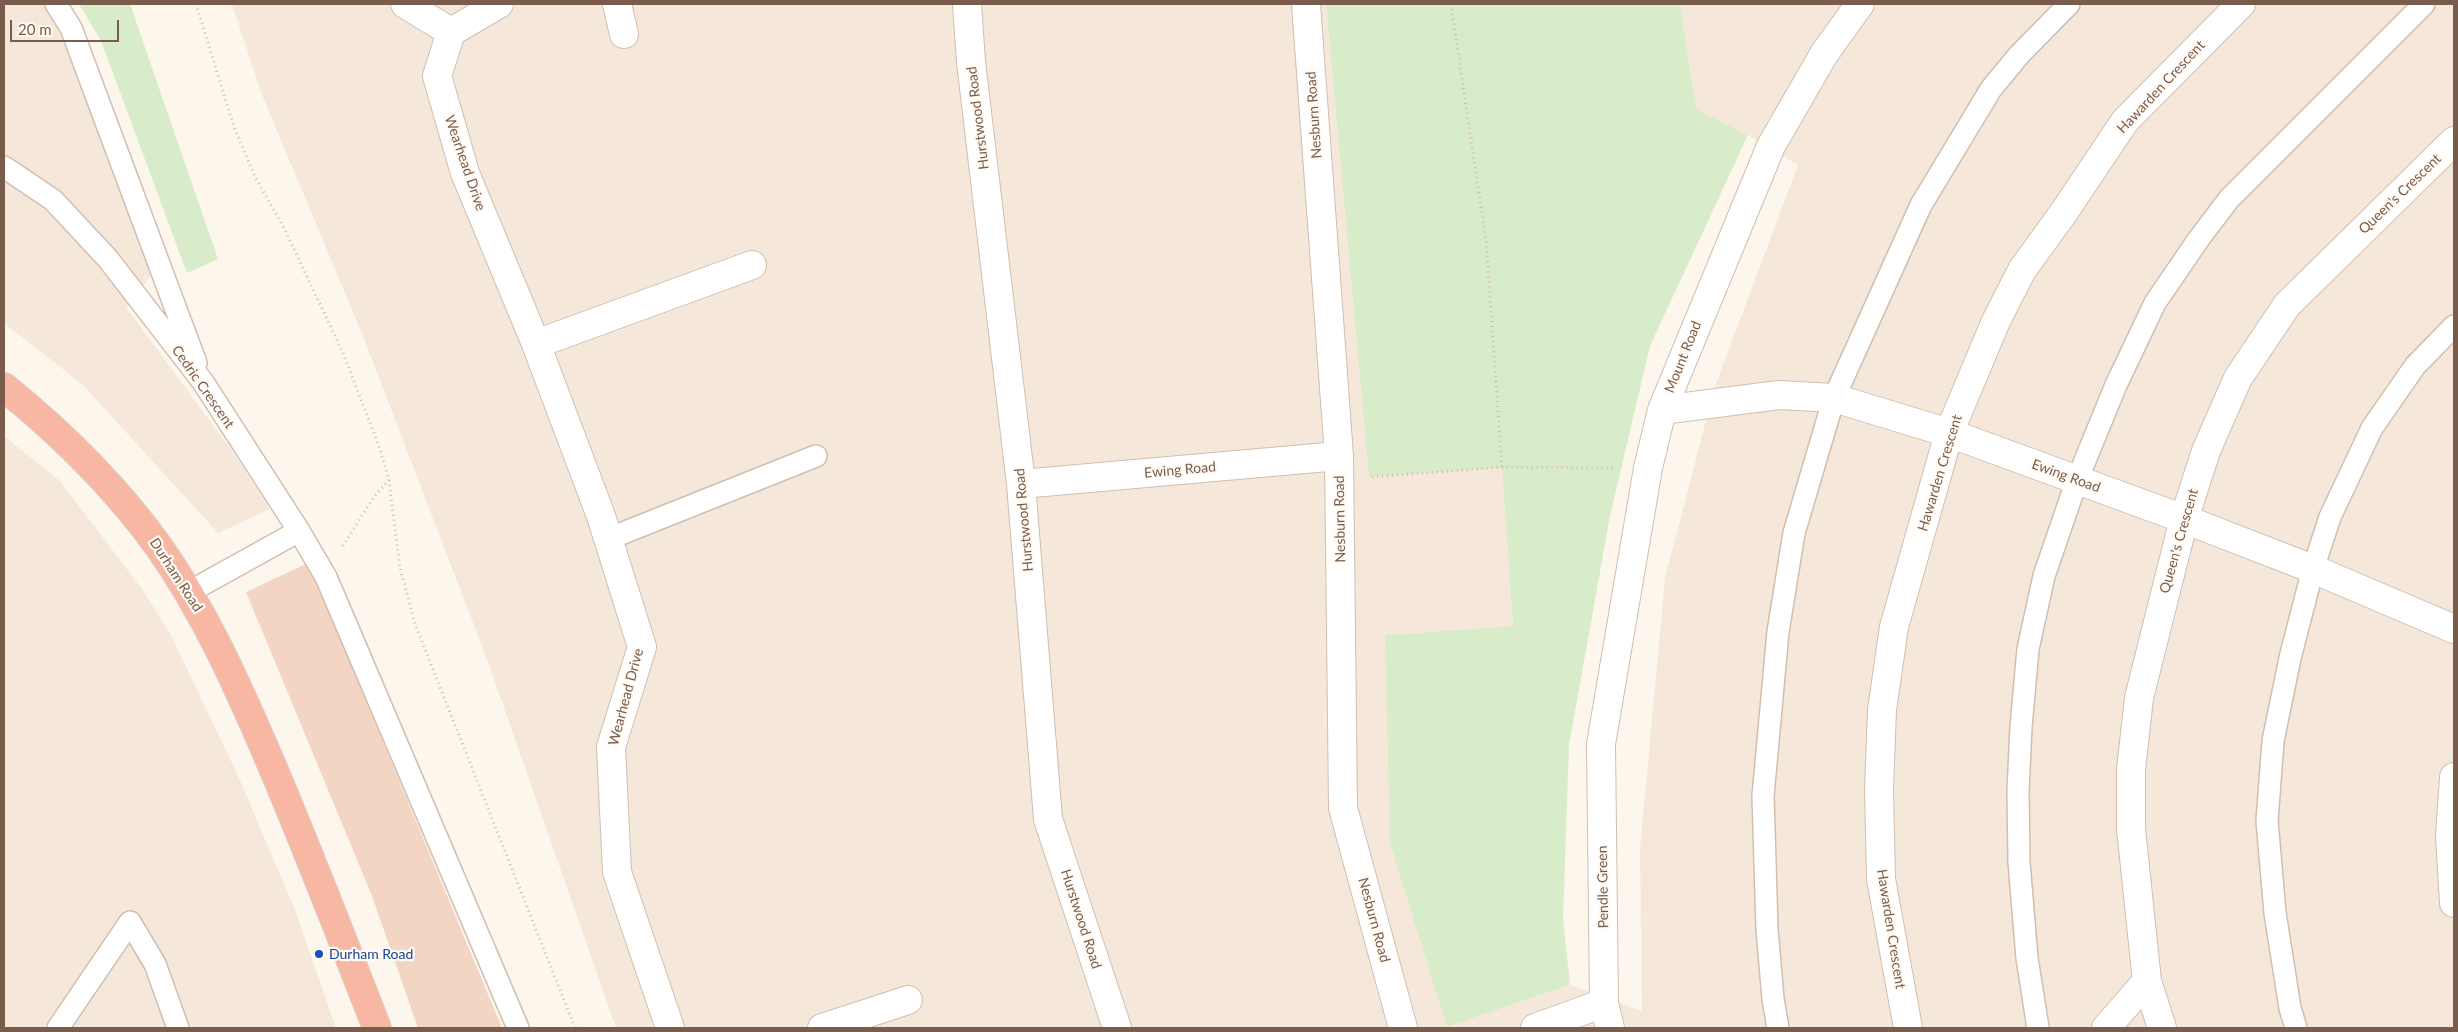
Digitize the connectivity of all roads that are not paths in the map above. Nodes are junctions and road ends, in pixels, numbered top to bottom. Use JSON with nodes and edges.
{"nodes":[{"id":1,"x":56,"y":4,"type":"edge"},
{"id":2,"x":405,"y":4,"type":"edge"},
{"id":3,"x":499,"y":4,"type":"edge"},
{"id":4,"x":617,"y":4,"type":"edge"},
{"id":5,"x":967,"y":4,"type":"edge"},
{"id":6,"x":1306,"y":4,"type":"edge"},
{"id":7,"x":1860,"y":4,"type":"edge"},
{"id":8,"x":2069,"y":4,"type":"edge"},
{"id":9,"x":2241,"y":4,"type":"edge"},
{"id":10,"x":2424,"y":4,"type":"edge"},
{"id":11,"x":451,"y":32,"type":"junction"},
{"id":12,"x":624,"y":34,"type":"dead end"},
{"id":13,"x":2454,"y":141,"type":"edge"},
{"id":14,"x":4,"y":167,"type":"edge"},
{"id":15,"x":752,"y":265,"type":"dead end"},
{"id":16,"x":2454,"y":326,"type":"edge"},
{"id":17,"x":536,"y":344,"type":"junction"},
{"id":18,"x":203,"y":382,"type":"junction"},
{"id":19,"x":4,"y":387,"type":"edge"},
{"id":20,"x":1834,"y":398,"type":"junction"},
{"id":21,"x":1662,"y":410,"type":"junction"},
{"id":22,"x":1949,"y":433,"type":"junction"},
{"id":23,"x":816,"y":456,"type":"dead end"},
{"id":24,"x":1339,"y":468,"type":"junction"},
{"id":25,"x":2077,"y":480,"type":"junction"},
{"id":26,"x":1021,"y":484,"type":"junction"},
{"id":27,"x":2184,"y":519,"type":"junction"},
{"id":28,"x":299,"y":531,"type":"junction"},
{"id":29,"x":608,"y":539,"type":"junction"},
{"id":30,"x":2313,"y":569,"type":"junction"},
{"id":31,"x":189,"y":592,"type":"junction"},
{"id":32,"x":2454,"y":629,"type":"edge"},
{"id":33,"x":1601,"y":744,"type":"joint"},
{"id":34,"x":2454,"y":778,"type":"edge"},
{"id":35,"x":2454,"y":903,"type":"edge"},
{"id":36,"x":2147,"y":981,"type":"junction"},
{"id":37,"x":908,"y":1000,"type":"dead end"},
{"id":38,"x":1607,"y":1016,"type":"edge"},
{"id":39,"x":58,"y":1028,"type":"edge"},
{"id":40,"x":178,"y":1028,"type":"edge"},
{"id":41,"x":377,"y":1028,"type":"edge"},
{"id":42,"x":518,"y":1028,"type":"edge"},
{"id":43,"x":670,"y":1028,"type":"edge"},
{"id":44,"x":822,"y":1028,"type":"edge"},
{"id":45,"x":1118,"y":1028,"type":"edge"},
{"id":46,"x":1403,"y":1028,"type":"edge"},
{"id":47,"x":1535,"y":1028,"type":"edge"},
{"id":48,"x":1778,"y":1028,"type":"edge"},
{"id":49,"x":1908,"y":1028,"type":"edge"},
{"id":50,"x":2038,"y":1028,"type":"edge"},
{"id":51,"x":2106,"y":1028,"type":"edge"},
{"id":52,"x":2162,"y":1028,"type":"edge"},
{"id":53,"x":2296,"y":1028,"type":"edge"}],
"edges":[{"from":1,"to":18,"type":"lane"},
{"from":2,"to":11,"type":"street"},
{"from":3,"to":11,"type":"street"},
{"from":4,"to":12,"type":"street"},
{"from":5,"to":26,"type":"street","name":"Hurstwood Road"},
{"from":6,"to":24,"type":"street","name":"Nesburn Road"},
{"from":7,"to":21,"type":"street","name":"Mount Road"},
{"from":8,"to":20,"type":"lane"},
{"from":9,"to":22,"type":"street","name":"Hawarden Crescent"},
{"from":10,"to":25,"type":"lane"},
{"from":11,"to":17,"type":"street","name":"Wearhead Drive"},
{"from":13,"to":27,"type":"street","name":"Queen's Crescent"},
{"from":14,"to":18,"type":"lane","name":"Cedric Crescent"},
{"from":15,"to":17,"type":"street"},
{"from":16,"to":30,"type":"lane"},
{"from":17,"to":29,"type":"street","name":"Wearhead Drive"},
{"from":18,"to":28,"type":"lane","name":"Cedric Crescent"},
{"from":19,"to":31,"type":"highway","name":"Durham Road"},
{"from":20,"to":21,"type":"street","name":"Ewing Road"},
{"from":20,"to":22,"type":"street","name":"Ewing Road"},
{"from":20,"to":48,"type":"lane"},
{"from":21,"to":33,"type":"street","name":"Mount Road"},
{"from":22,"to":25,"type":"street","name":"Ewing Road"},
{"from":22,"to":49,"type":"street","name":"Hawarden Crescent"},
{"from":23,"to":29,"type":"lane"},
{"from":24,"to":26,"type":"street","name":"Ewing Road"},
{"from":24,"to":46,"type":"street","name":"Nesburn Road"},
{"from":25,"to":27,"type":"street","name":"Ewing Road"},
{"from":25,"to":50,"type":"lane"},
{"from":26,"to":45,"type":"street","name":"Hurstwood Road"},
{"from":27,"to":30,"type":"street","name":"Ewing Road"},
{"from":27,"to":36,"type":"street","name":"Queen's Crescent"},
{"from":28,"to":31,"type":"lane"},
{"from":28,"to":42,"type":"lane","name":"Cedric Crescent"},
{"from":29,"to":43,"type":"street","name":"Wearhead Drive"},
{"from":30,"to":32,"type":"street","name":"Ewing Road"},
{"from":30,"to":53,"type":"lane"},
{"from":31,"to":41,"type":"highway","name":"Durham Road"},
{"from":33,"to":38,"type":"street","name":"Pendle Green"},
{"from":34,"to":35,"type":"street"},
{"from":36,"to":51,"type":"street"},
{"from":36,"to":52,"type":"street","name":"Queen's Crescent"},
{"from":37,"to":44,"type":"street"},
{"from":38,"to":47,"type":"street"},
{"from":39,"to":40,"type":"lane"}]}
